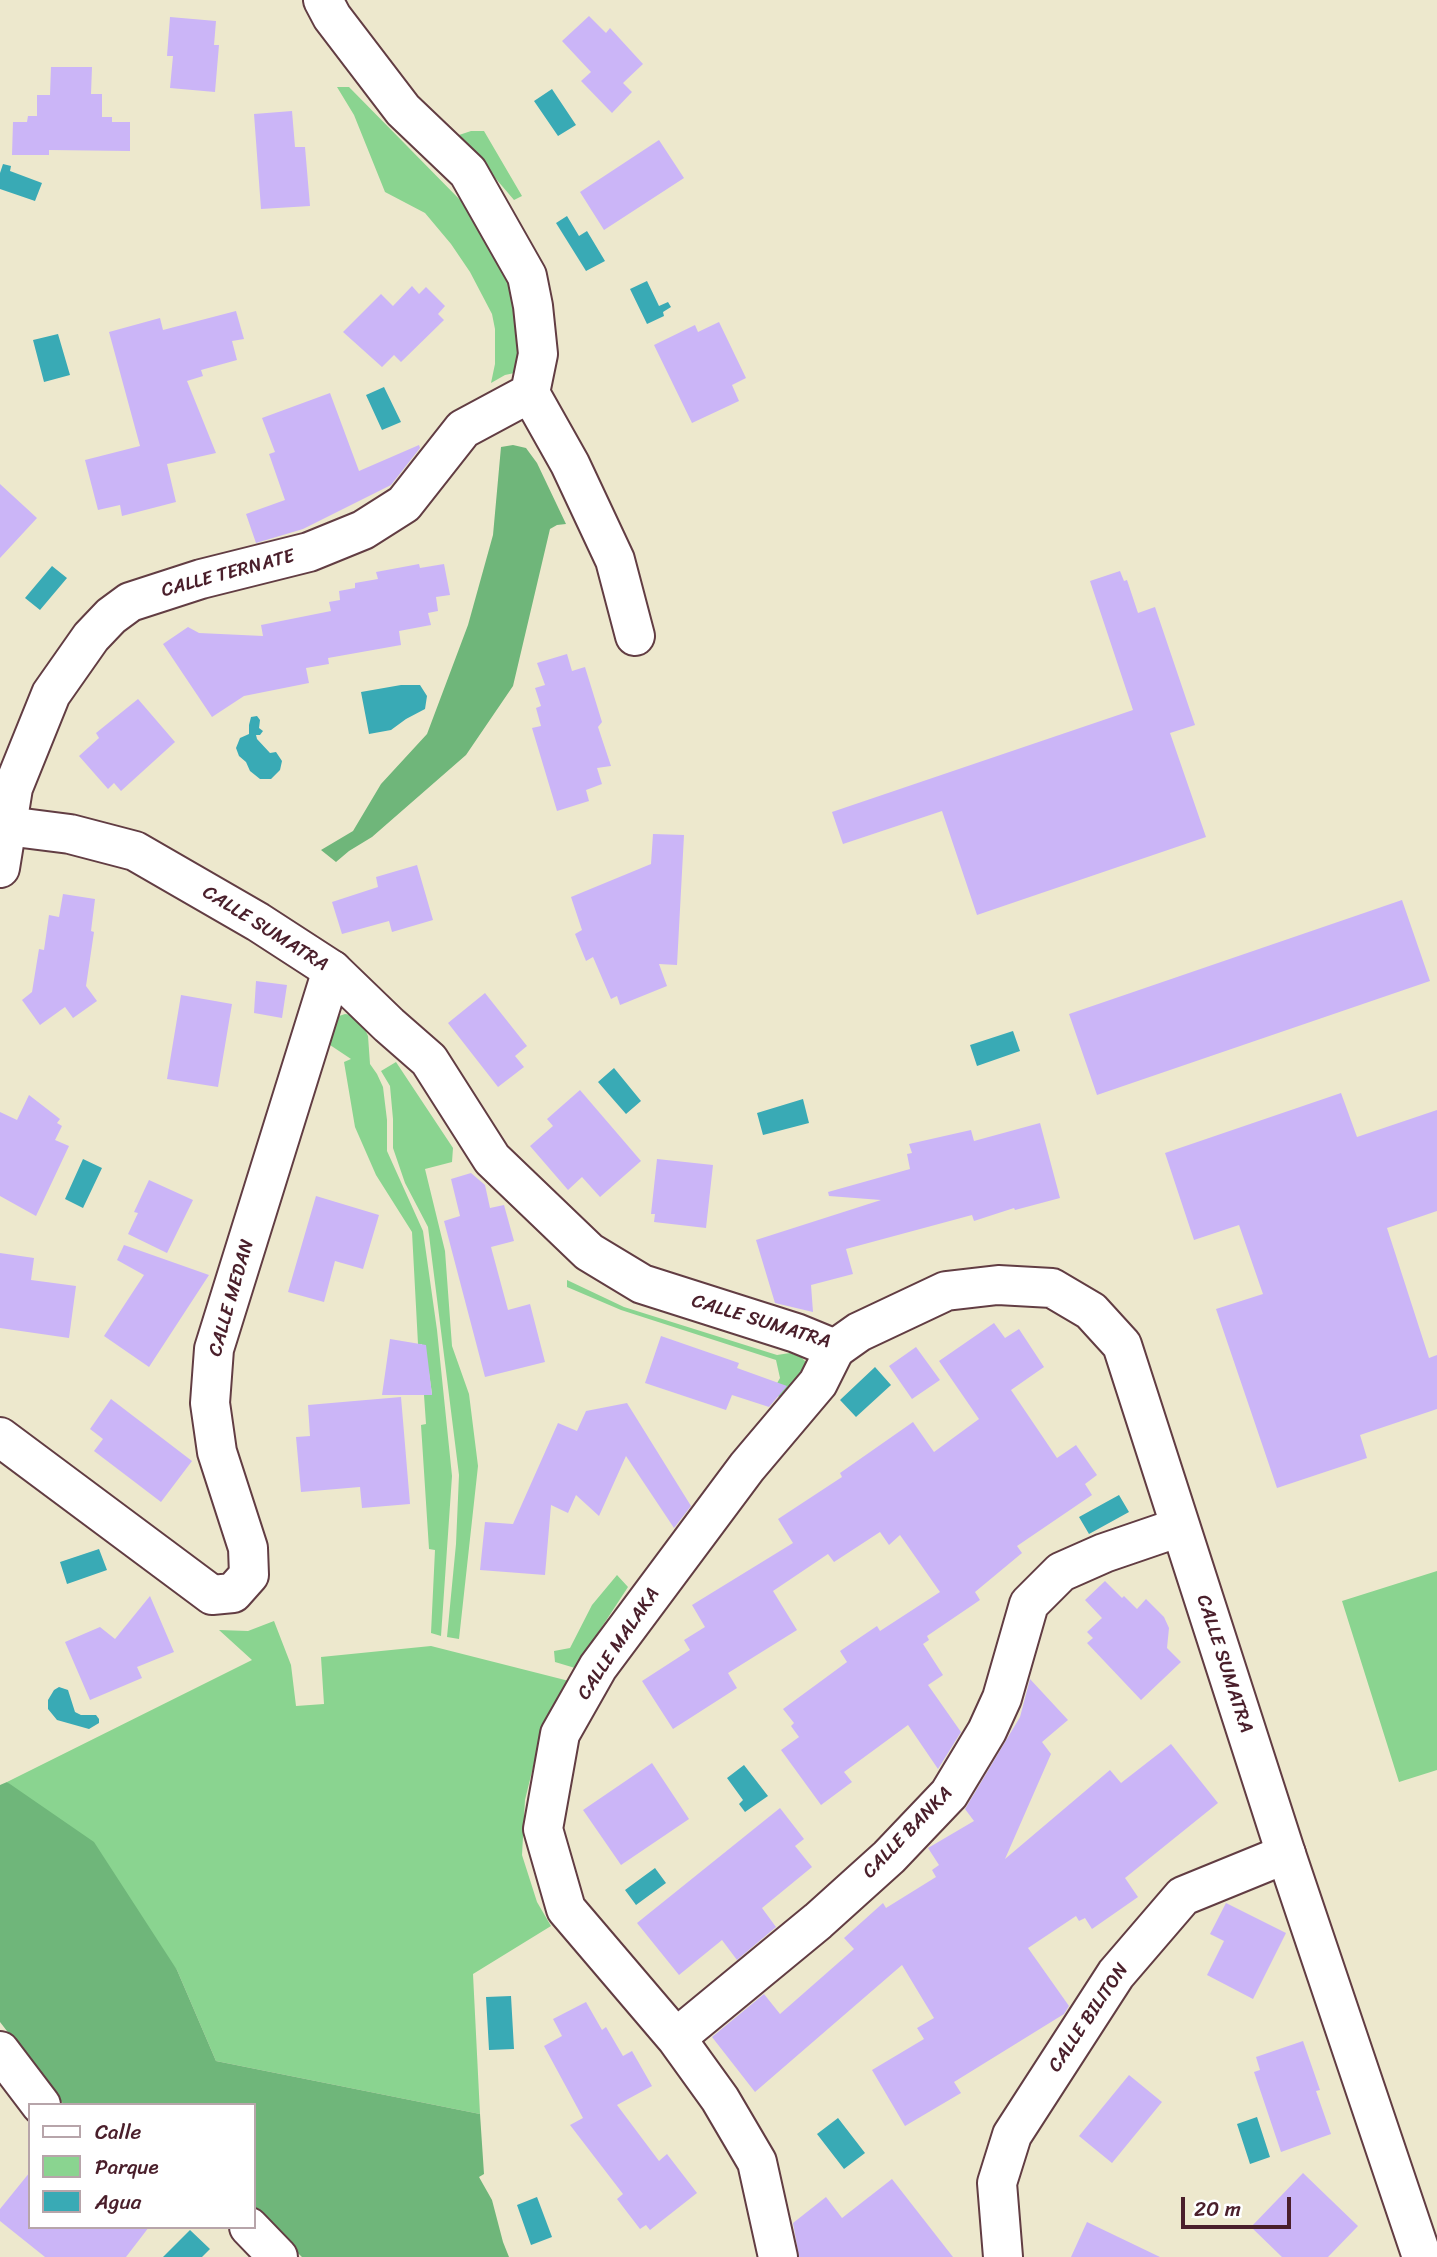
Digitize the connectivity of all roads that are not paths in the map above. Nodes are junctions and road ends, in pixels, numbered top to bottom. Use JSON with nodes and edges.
{"nodes":[{"id":1,"x":323,"y":0,"type":"edge"},
{"id":2,"x":530,"y":393,"type":"junction"},
{"id":3,"x":635,"y":636,"type":"dead end"},
{"id":4,"x":3,"y":825,"type":"edge"},
{"id":5,"x":0,"y":868,"type":"edge"},
{"id":6,"x":332,"y":970,"type":"junction"},
{"id":7,"x":835,"y":1349,"type":"junction"},
{"id":8,"x":0,"y":1437,"type":"edge"},
{"id":9,"x":1180,"y":1527,"type":"junction"},
{"id":10,"x":1286,"y":1854,"type":"junction"},
{"id":11,"x":676,"y":2038,"type":"junction"},
{"id":12,"x":0,"y":2051,"type":"edge"},
{"id":13,"x":39,"y":2103,"type":"edge"},
{"id":14,"x":251,"y":2229,"type":"edge"},
{"id":15,"x":278,"y":2257,"type":"edge"},
{"id":16,"x":778,"y":2257,"type":"edge"},
{"id":17,"x":1003,"y":2257,"type":"edge"},
{"id":18,"x":1422,"y":2257,"type":"edge"}],
"edges":[{"from":1,"to":2,"type":"street"},
{"from":2,"to":3,"type":"street"},
{"from":2,"to":4,"type":"street","name":"CALLE TERNATE"},
{"from":4,"to":5,"type":"street","name":"CALLE TERNATE"},
{"from":4,"to":6,"type":"street","name":"CALLE SUMATRA"},
{"from":6,"to":7,"type":"street","name":"CALLE SUMATRA"},
{"from":6,"to":8,"type":"street","name":"CALLE MEDAN"},
{"from":7,"to":9,"type":"street","name":"CALLE SUMATRA"},
{"from":7,"to":11,"type":"street","name":"CALLE MALAKA"},
{"from":9,"to":10,"type":"street","name":"CALLE SUMATRA"},
{"from":9,"to":11,"type":"street","name":"CALLE BANKA"},
{"from":10,"to":17,"type":"street","name":"CALLE BILITON"},
{"from":10,"to":18,"type":"street","name":"CALLE SUMATRA"},
{"from":11,"to":16,"type":"street","name":"CALLE MALAKA"},
{"from":12,"to":13,"type":"street"},
{"from":14,"to":15,"type":"street"}]}
